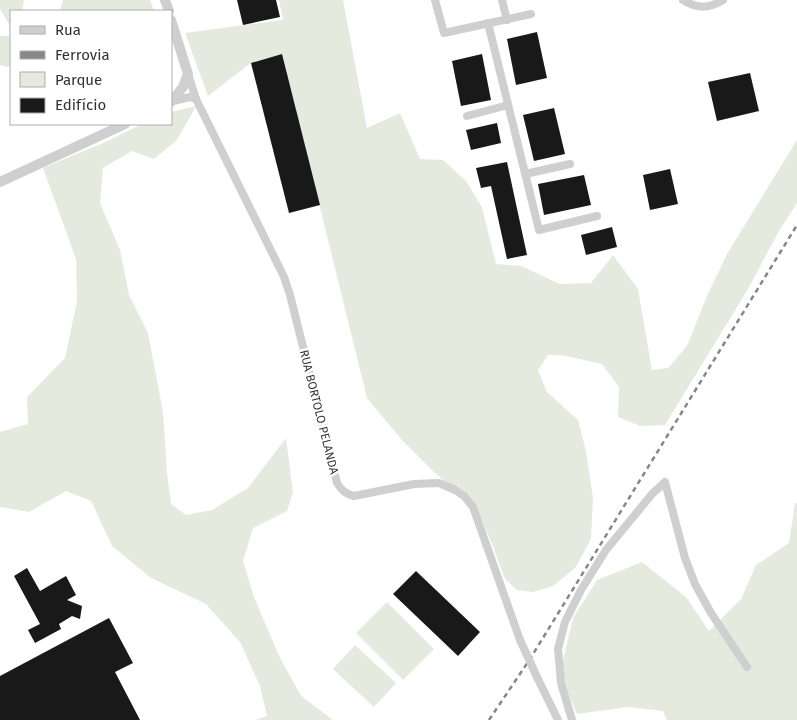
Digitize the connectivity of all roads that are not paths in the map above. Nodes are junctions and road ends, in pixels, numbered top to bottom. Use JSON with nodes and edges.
{"nodes":[{"id":1,"x":435,"y":0,"type":"edge"},
{"id":2,"x":502,"y":0,"type":"edge"},
{"id":3,"x":684,"y":0,"type":"edge"},
{"id":4,"x":723,"y":0,"type":"edge"},
{"id":5,"x":531,"y":14,"type":"dead end"},
{"id":6,"x":507,"y":20,"type":"junction"},
{"id":7,"x":172,"y":23,"type":"edge"},
{"id":8,"x":488,"y":24,"type":"junction"},
{"id":9,"x":188,"y":74,"type":"junction"},
{"id":10,"x":196,"y":99,"type":"junction"},
{"id":11,"x":172,"y":102,"type":"edge"},
{"id":12,"x":508,"y":105,"type":"junction"},
{"id":13,"x":467,"y":116,"type":"dead end"},
{"id":14,"x":123,"y":125,"type":"edge"},
{"id":15,"x":570,"y":164,"type":"dead end"},
{"id":16,"x":525,"y":174,"type":"junction"},
{"id":17,"x":0,"y":182,"type":"edge"},
{"id":18,"x":597,"y":216,"type":"dead end"},
{"id":19,"x":748,"y":667,"type":"dead end"},
{"id":20,"x":558,"y":720,"type":"edge"},
{"id":21,"x":572,"y":720,"type":"edge"}],
"edges":[{"from":1,"to":8,"type":"street"},
{"from":2,"to":6,"type":"street"},
{"from":3,"to":4,"type":"street"},
{"from":5,"to":6,"type":"street"},
{"from":6,"to":8,"type":"street"},
{"from":7,"to":9,"type":"street","name":"RUA BORTOLO PELANDA"},
{"from":8,"to":12,"type":"street"},
{"from":9,"to":10,"type":"street","name":"RUA BORTOLO PELANDA"},
{"from":9,"to":11,"type":"street"},
{"from":10,"to":11,"type":"street"},
{"from":10,"to":20,"type":"street","name":"RUA BORTOLO PELANDA","bridge":true},
{"from":12,"to":13,"type":"street"},
{"from":12,"to":16,"type":"street"},
{"from":14,"to":17,"type":"street"},
{"from":15,"to":16,"type":"street"},
{"from":16,"to":18,"type":"street"},
{"from":19,"to":21,"type":"street"}]}
